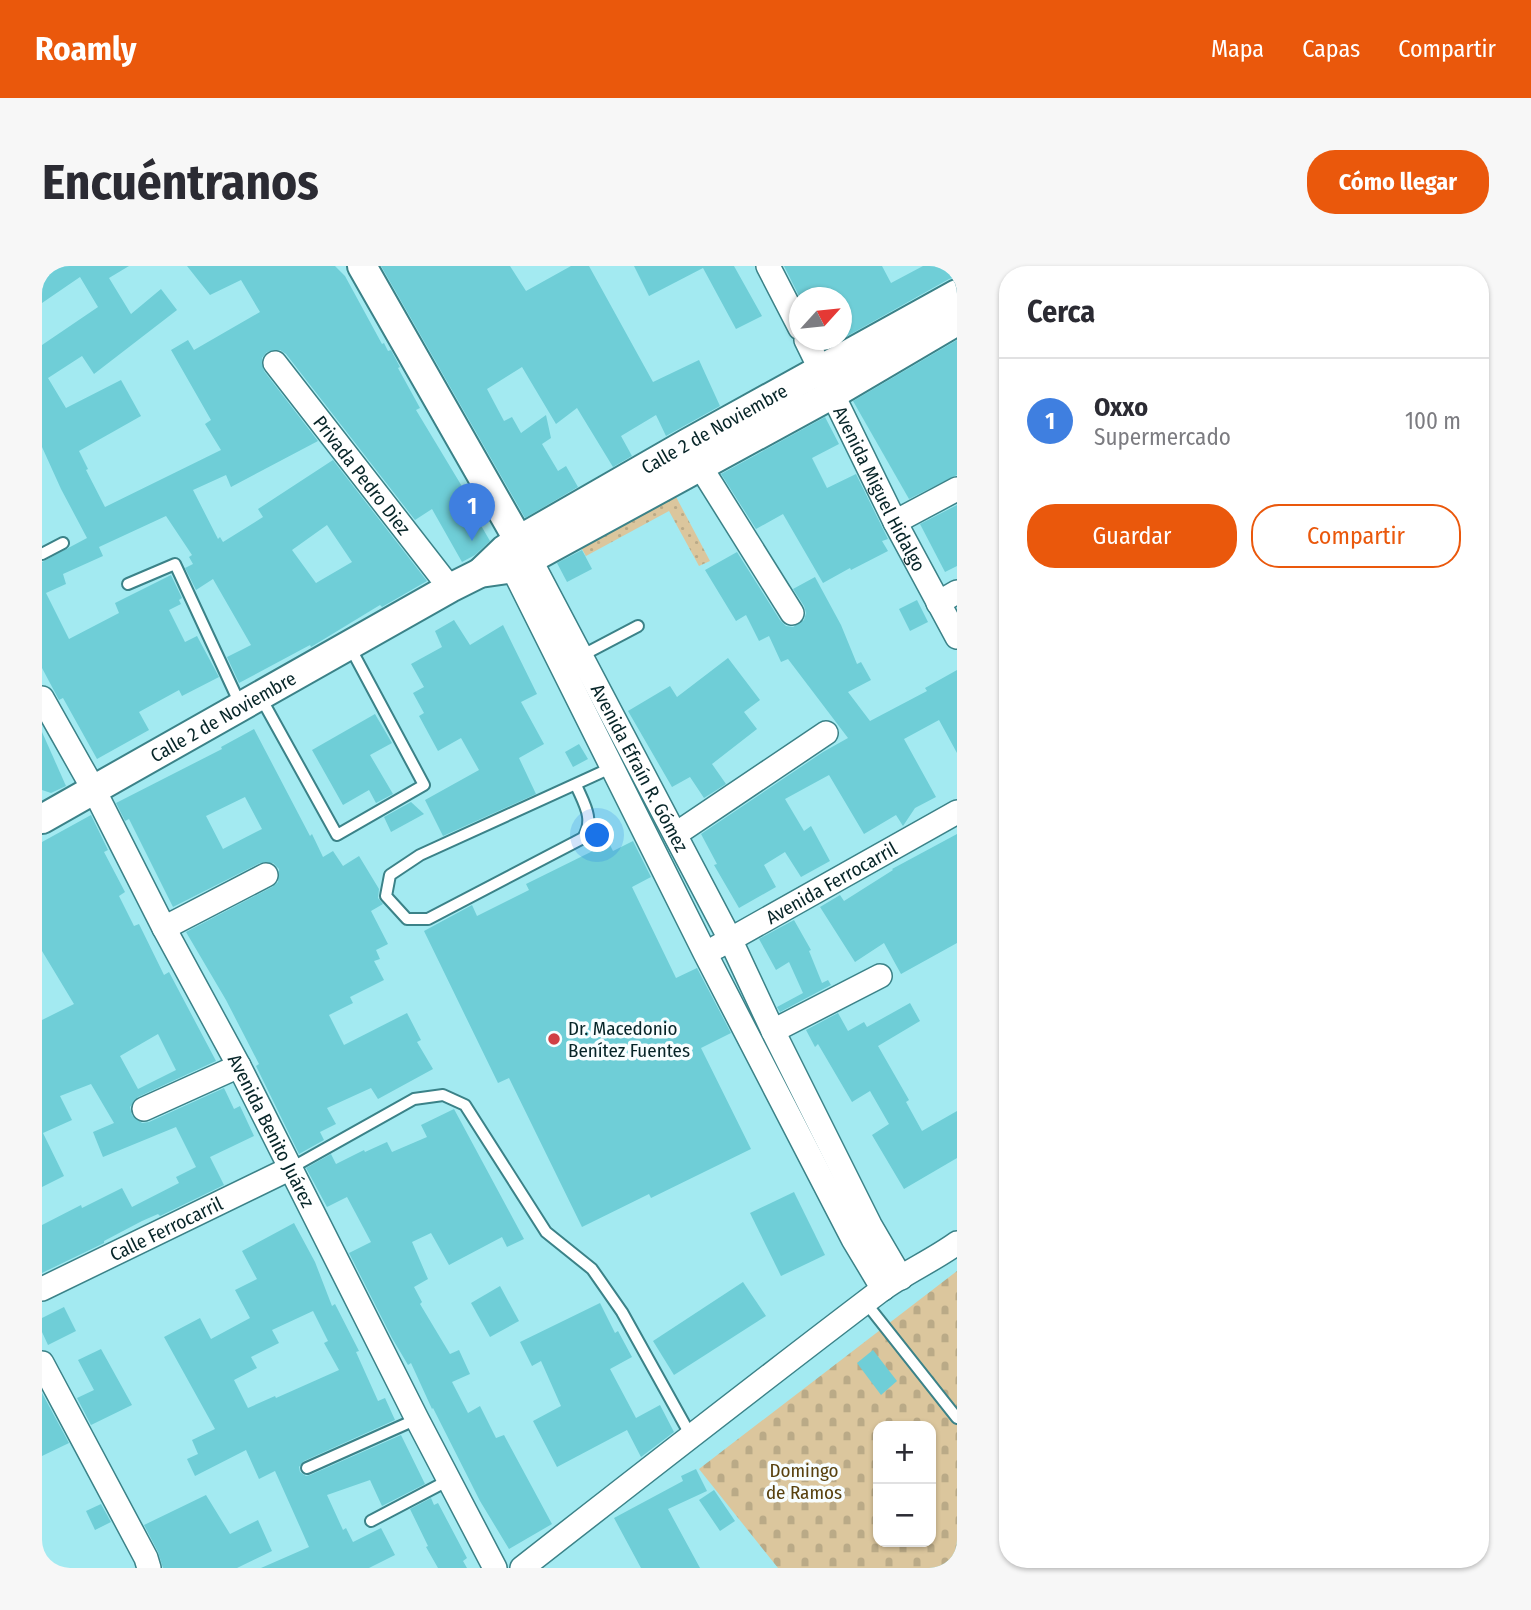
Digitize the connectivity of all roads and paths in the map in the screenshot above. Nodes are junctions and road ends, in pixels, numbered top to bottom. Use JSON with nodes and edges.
{"nodes":[{"id":1,"x":362,"y":266,"type":"edge"},
{"id":2,"x":768,"y":266,"type":"edge"},
{"id":3,"x":957,"y":294,"type":"edge"},
{"id":4,"x":789,"y":306,"type":"edge"},
{"id":5,"x":957,"y":321,"type":"edge"},
{"id":6,"x":811,"y":350,"type":"edge"},
{"id":7,"x":275,"y":363,"type":"dead end"},
{"id":8,"x":827,"y":382,"type":"junction"},
{"id":9,"x":700,"y":466,"type":"junction"},
{"id":10,"x":957,"y":489,"type":"edge"},
{"id":11,"x":895,"y":522,"type":"junction"},
{"id":12,"x":63,"y":543,"type":"dead end"},
{"id":13,"x":42,"y":554,"type":"edge"},
{"id":14,"x":517,"y":554,"type":"junction"},
{"id":15,"x":128,"y":584,"type":"dead end"},
{"id":16,"x":450,"y":587,"type":"junction"},
{"id":17,"x":948,"y":597,"type":"edge"},
{"id":18,"x":792,"y":613,"type":"dead end"},
{"id":19,"x":638,"y":626,"type":"dead end"},
{"id":20,"x":957,"y":637,"type":"edge"},
{"id":21,"x":349,"y":646,"type":"junction"},
{"id":22,"x":581,"y":656,"type":"junction"},
{"id":23,"x":42,"y":698,"type":"edge"},
{"id":24,"x":250,"y":701,"type":"junction"},
{"id":25,"x":826,"y":733,"type":"dead end"},
{"id":26,"x":636,"y":758,"type":"junction"},
{"id":27,"x":613,"y":767,"type":"junction"},
{"id":28,"x":576,"y":785,"type":"junction"},
{"id":29,"x":94,"y":790,"type":"junction"},
{"id":30,"x":957,"y":811,"type":"edge"},
{"id":31,"x":42,"y":819,"type":"edge"},
{"id":32,"x":676,"y":834,"type":"junction"},
{"id":33,"x":266,"y":875,"type":"dead end"},
{"id":34,"x":164,"y":928,"type":"junction"},
{"id":35,"x":731,"y":941,"type":"junction"},
{"id":36,"x":705,"y":953,"type":"junction"},
{"id":37,"x":880,"y":976,"type":"dead end"},
{"id":38,"x":773,"y":1031,"type":"junction"},
{"id":39,"x":239,"y":1066,"type":"junction"},
{"id":40,"x":144,"y":1109,"type":"dead end"},
{"id":41,"x":291,"y":1168,"type":"junction"},
{"id":42,"x":957,"y":1243,"type":"edge"},
{"id":43,"x":42,"y":1288,"type":"edge"},
{"id":44,"x":883,"y":1290,"type":"junction"},
{"id":45,"x":42,"y":1363,"type":"edge"},
{"id":46,"x":957,"y":1418,"type":"edge"},
{"id":47,"x":416,"y":1419,"type":"junction"},
{"id":48,"x":691,"y":1436,"type":"junction"},
{"id":49,"x":307,"y":1468,"type":"dead end"},
{"id":50,"x":449,"y":1480,"type":"junction"},
{"id":51,"x":371,"y":1521,"type":"dead end"},
{"id":52,"x":149,"y":1568,"type":"edge"},
{"id":53,"x":495,"y":1568,"type":"edge"},
{"id":54,"x":522,"y":1568,"type":"edge"}],
"edges":[{"from":1,"to":14,"type":"street","name":"Avenida Efraín R. Gómez"},
{"from":2,"to":4,"type":"street"},
{"from":3,"to":8,"type":"street","name":"Calle 2 de Noviembre"},
{"from":5,"to":8,"type":"street","name":"Calle 2 de Noviembre"},
{"from":6,"to":8,"type":"street","name":"Avenida Miguel Hidalgo"},
{"from":7,"to":16,"type":"street","name":"Privada Pedro Diez"},
{"from":8,"to":9,"type":"street","name":"Calle 2 de Noviembre"},
{"from":8,"to":11,"type":"street","name":"Avenida Miguel Hidalgo"},
{"from":8,"to":14,"type":"street","name":"Calle 2 de Noviembre"},
{"from":9,"to":14,"type":"street","name":"Calle 2 de Noviembre"},
{"from":9,"to":18,"type":"street"},
{"from":10,"to":11,"type":"street"},
{"from":11,"to":17,"type":"street","name":"Avenida Miguel Hidalgo"},
{"from":12,"to":13,"type":"lane"},
{"from":14,"to":16,"type":"street","name":"Calle 2 de Noviembre"},
{"from":14,"to":22,"type":"street","name":"Avenida Efraín R. Gómez"},
{"from":14,"to":27,"type":"street","name":"Avenida Efraín R. Gómez"},
{"from":15,"to":24,"type":"lane"},
{"from":16,"to":21,"type":"street","name":"Calle 2 de Noviembre"},
{"from":17,"to":20,"type":"street","name":"Avenida Miguel Hidalgo"},
{"from":19,"to":22,"type":"lane"},
{"from":21,"to":24,"type":"street","name":"Calle 2 de Noviembre"},
{"from":21,"to":24,"type":"lane"},
{"from":22,"to":26,"type":"street","name":"Avenida Efraín R. Gómez"},
{"from":23,"to":29,"type":"street","name":"Avenida Benito Juárez"},
{"from":24,"to":29,"type":"street","name":"Calle 2 de Noviembre"},
{"from":25,"to":32,"type":"street"},
{"from":26,"to":27,"type":"lane"},
{"from":26,"to":32,"type":"street","name":"Avenida Efraín R. Gómez"},
{"from":27,"to":28,"type":"lane"},
{"from":27,"to":36,"type":"street","name":"Avenida Efraín R. Gómez"},
{"from":28,"to":28,"type":"lane"},
{"from":29,"to":31,"type":"street","name":"Calle 2 de Noviembre"},
{"from":29,"to":34,"type":"street","name":"Avenida Benito Juárez"},
{"from":30,"to":35,"type":"street","name":"Avenida Ferrocarril"},
{"from":32,"to":35,"type":"street","name":"Avenida Efraín R. Gómez"},
{"from":33,"to":34,"type":"street"},
{"from":34,"to":39,"type":"street","name":"Avenida Benito Juárez"},
{"from":35,"to":36,"type":"street","name":"Avenida Ferrocarril"},
{"from":35,"to":38,"type":"street","name":"Avenida Efraín R. Gómez"},
{"from":36,"to":44,"type":"street","name":"Avenida Efraín R. Gómez"},
{"from":37,"to":38,"type":"street"},
{"from":38,"to":44,"type":"street","name":"Avenida Efraín R. Gómez"},
{"from":39,"to":40,"type":"street"},
{"from":39,"to":41,"type":"street","name":"Avenida Benito Juárez"},
{"from":41,"to":43,"type":"street","name":"Calle Ferrocarril"},
{"from":41,"to":47,"type":"street","name":"Avenida Benito Juárez"},
{"from":41,"to":48,"type":"lane"},
{"from":42,"to":44,"type":"street"},
{"from":44,"to":46,"type":"lane"},
{"from":44,"to":48,"type":"street"},
{"from":45,"to":52,"type":"street"},
{"from":47,"to":49,"type":"lane"},
{"from":47,"to":50,"type":"street","name":"Avenida Benito Juárez"},
{"from":48,"to":54,"type":"street"},
{"from":50,"to":51,"type":"lane"},
{"from":50,"to":53,"type":"street","name":"Avenida Benito Juárez"}]}
